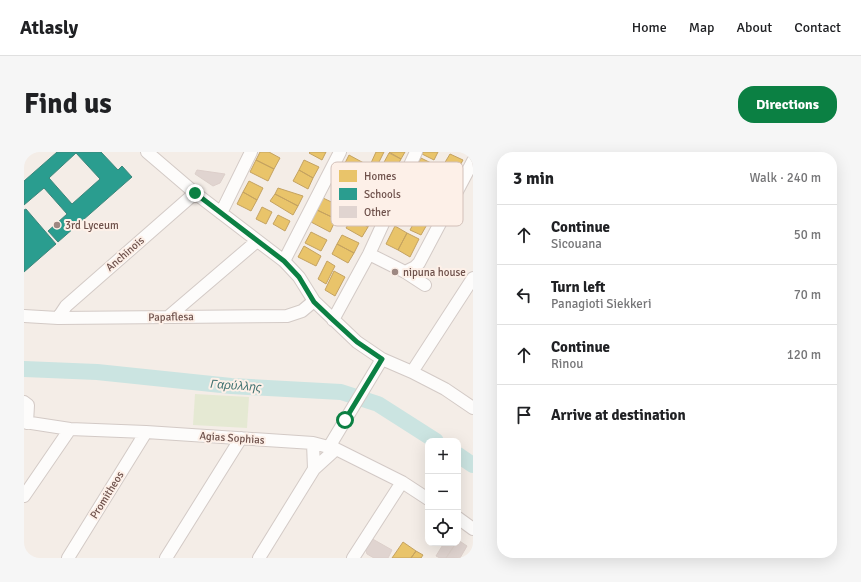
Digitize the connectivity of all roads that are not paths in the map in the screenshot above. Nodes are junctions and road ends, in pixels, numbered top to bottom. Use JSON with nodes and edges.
{"nodes":[{"id":1,"x":147,"y":152,"type":"edge"},
{"id":2,"x":251,"y":152,"type":"edge"},
{"id":3,"x":340,"y":152,"type":"edge"},
{"id":4,"x":416,"y":152,"type":"edge"},
{"id":5,"x":161,"y":157,"type":"edge"},
{"id":6,"x":473,"y":161,"type":"edge"},
{"id":7,"x":335,"y":162,"type":"edge"},
{"id":8,"x":411,"y":162,"type":"edge"},
{"id":9,"x":331,"y":170,"type":"edge"},
{"id":10,"x":463,"y":180,"type":"edge"},
{"id":11,"x":195,"y":193,"type":"junction"},
{"id":12,"x":222,"y":212,"type":"junction"},
{"id":13,"x":382,"y":226,"type":"edge"},
{"id":14,"x":439,"y":226,"type":"edge"},
{"id":15,"x":257,"y":241,"type":"junction"},
{"id":16,"x":369,"y":254,"type":"junction"},
{"id":17,"x":284,"y":261,"type":"junction"},
{"id":18,"x":406,"y":272,"type":"junction"},
{"id":19,"x":473,"y":278,"type":"edge"},
{"id":20,"x":425,"y":285,"type":"dead end"},
{"id":21,"x":314,"y":302,"type":"junction"},
{"id":22,"x":24,"y":316,"type":"edge"},
{"id":23,"x":168,"y":317,"type":"junction"},
{"id":24,"x":58,"y":318,"type":"junction"},
{"id":25,"x":333,"y":320,"type":"junction"},
{"id":26,"x":382,"y":359,"type":"junction"},
{"id":27,"x":412,"y":372,"type":"junction"},
{"id":28,"x":24,"y":402,"type":"edge"},
{"id":29,"x":473,"y":406,"type":"edge"},
{"id":30,"x":26,"y":422,"type":"edge"},
{"id":31,"x":70,"y":430,"type":"junction"},
{"id":32,"x":146,"y":432,"type":"junction"},
{"id":33,"x":240,"y":438,"type":"junction"},
{"id":34,"x":313,"y":443,"type":"junction"},
{"id":35,"x":333,"y":448,"type":"junction"},
{"id":36,"x":314,"y":469,"type":"junction"},
{"id":37,"x":402,"y":482,"type":"junction"},
{"id":38,"x":24,"y":496,"type":"edge"},
{"id":39,"x":425,"y":497,"type":"edge"},
{"id":40,"x":461,"y":520,"type":"edge"},
{"id":41,"x":473,"y":529,"type":"edge"},
{"id":42,"x":358,"y":556,"type":"edge"},
{"id":43,"x":68,"y":558,"type":"edge"},
{"id":44,"x":166,"y":558,"type":"edge"},
{"id":45,"x":259,"y":558,"type":"edge"}],
"edges":[{"from":1,"to":5,"type":"street"},
{"from":2,"to":12,"type":"street"},
{"from":3,"to":7,"type":"street"},
{"from":4,"to":8,"type":"street"},
{"from":5,"to":11,"type":"street"},
{"from":6,"to":10,"type":"street"},
{"from":9,"to":17,"type":"street"},
{"from":11,"to":12,"type":"street"},
{"from":11,"to":24,"type":"street","name":"Anchinois"},
{"from":12,"to":15,"type":"street"},
{"from":13,"to":16,"type":"street"},
{"from":14,"to":18,"type":"street"},
{"from":15,"to":17,"type":"street"},
{"from":15,"to":23,"type":"street"},
{"from":16,"to":18,"type":"street"},
{"from":16,"to":25,"type":"street"},
{"from":17,"to":21,"type":"street"},
{"from":18,"to":20,"type":"street"},
{"from":19,"to":27,"type":"street"},
{"from":21,"to":23,"type":"street","name":"Papaflesa"},
{"from":21,"to":25,"type":"street"},
{"from":22,"to":24,"type":"street","name":"Papaflesa"},
{"from":23,"to":24,"type":"street","name":"Papaflesa"},
{"from":25,"to":26,"type":"street"},
{"from":26,"to":27,"type":"street"},
{"from":26,"to":35,"type":"street"},
{"from":27,"to":29,"type":"street"},
{"from":28,"to":30,"type":"street"},
{"from":30,"to":31,"type":"street","name":"Agias Sophias"},
{"from":31,"to":32,"type":"street","name":"Agias Sophias"},
{"from":31,"to":38,"type":"street"},
{"from":32,"to":33,"type":"street","name":"Agias Sophias"},
{"from":32,"to":43,"type":"street","name":"Promitheos"},
{"from":33,"to":34,"type":"street","name":"Agias Sophias"},
{"from":33,"to":44,"type":"street"},
{"from":34,"to":35,"type":"street","name":"Agias Sophias"},
{"from":34,"to":36,"type":"street"},
{"from":35,"to":36,"type":"street"},
{"from":35,"to":37,"type":"street","name":"Agias Sophias"},
{"from":36,"to":45,"type":"street"},
{"from":37,"to":39,"type":"street","name":"Agias Sophias"},
{"from":37,"to":42,"type":"street"},
{"from":40,"to":41,"type":"street"}]}
